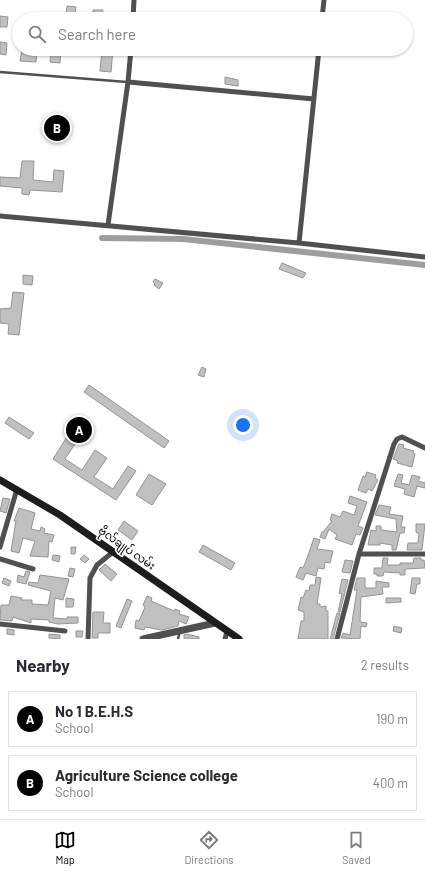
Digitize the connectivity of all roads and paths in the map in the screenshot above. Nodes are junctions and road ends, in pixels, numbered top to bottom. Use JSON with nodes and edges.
{"nodes":[{"id":1,"x":134,"y":0,"type":"edge"},
{"id":2,"x":324,"y":0,"type":"edge"},
{"id":3,"x":133,"y":12,"type":"edge"},
{"id":4,"x":323,"y":12,"type":"edge"},
{"id":5,"x":130,"y":56,"type":"edge"},
{"id":6,"x":318,"y":56,"type":"edge"},
{"id":7,"x":0,"y":72,"type":"edge"},
{"id":8,"x":128,"y":82,"type":"junction"},
{"id":9,"x":314,"y":99,"type":"junction"},
{"id":10,"x":0,"y":216,"type":"edge"},
{"id":11,"x":108,"y":225,"type":"junction"},
{"id":12,"x":299,"y":243,"type":"junction"},
{"id":13,"x":425,"y":257,"type":"edge"},
{"id":14,"x":425,"y":448,"type":"edge"},
{"id":15,"x":0,"y":480,"type":"edge"},
{"id":16,"x":17,"y":489,"type":"junction"},
{"id":17,"x":0,"y":547,"type":"edge"},
{"id":18,"x":113,"y":552,"type":"junction"},
{"id":19,"x":359,"y":554,"type":"junction"},
{"id":20,"x":425,"y":554,"type":"edge"},
{"id":21,"x":0,"y":559,"type":"edge"},
{"id":22,"x":33,"y":569,"type":"dead end"},
{"id":23,"x":215,"y":623,"type":"junction"},
{"id":24,"x":0,"y":624,"type":"edge"},
{"id":25,"x":65,"y":631,"type":"dead end"},
{"id":26,"x":180,"y":631,"type":"junction"},
{"id":27,"x":227,"y":631,"type":"junction"},
{"id":28,"x":88,"y":639,"type":"edge"},
{"id":29,"x":142,"y":639,"type":"edge"},
{"id":30,"x":178,"y":639,"type":"edge"},
{"id":31,"x":225,"y":639,"type":"edge"},
{"id":32,"x":239,"y":639,"type":"edge"},
{"id":33,"x":337,"y":639,"type":"edge"}],
"edges":[{"from":1,"to":3,"type":"street"},
{"from":2,"to":4,"type":"street"},
{"from":5,"to":8,"type":"street"},
{"from":6,"to":9,"type":"street"},
{"from":7,"to":8,"type":"lane"},
{"from":8,"to":9,"type":"street"},
{"from":8,"to":11,"type":"street"},
{"from":9,"to":12,"type":"street"},
{"from":10,"to":11,"type":"street"},
{"from":11,"to":12,"type":"street"},
{"from":12,"to":13,"type":"street"},
{"from":14,"to":19,"type":"street"},
{"from":15,"to":16,"type":"main road","name":"ဗိုလ်ချုပ် လမ်း"},
{"from":16,"to":17,"type":"street"},
{"from":16,"to":18,"type":"main road","name":"ဗိုလ်ချုပ် လမ်း"},
{"from":18,"to":23,"type":"main road","name":"ဗိုလ်ချုပ် လမ်း"},
{"from":18,"to":28,"type":"street"},
{"from":19,"to":20,"type":"street"},
{"from":19,"to":33,"type":"street"},
{"from":21,"to":22,"type":"street"},
{"from":23,"to":26,"type":"street"},
{"from":23,"to":27,"type":"main road","name":"ဗိုလ်ချုပ် လမ်း"},
{"from":24,"to":25,"type":"street"},
{"from":26,"to":29,"type":"street"},
{"from":26,"to":30,"type":"lane"},
{"from":27,"to":31,"type":"street"},
{"from":27,"to":32,"type":"main road","name":"ဗိုလ်ချုပ် လမ်း"}]}
